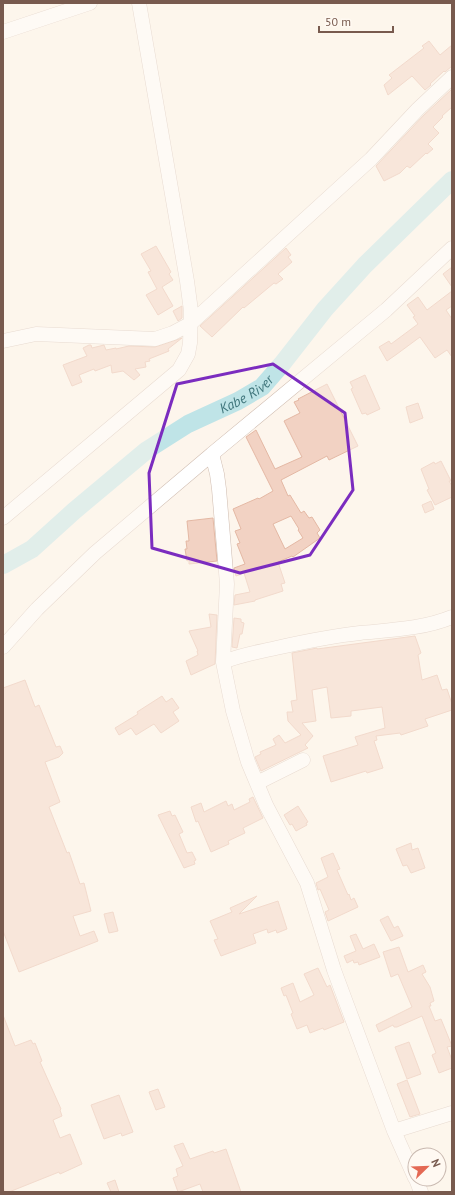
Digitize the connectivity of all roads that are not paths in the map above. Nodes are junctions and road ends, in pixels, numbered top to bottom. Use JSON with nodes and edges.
{"nodes":[{"id":1,"x":90,"y":3,"type":"edge"},
{"id":2,"x":139,"y":3,"type":"edge"},
{"id":3,"x":3,"y":32,"type":"edge"},
{"id":4,"x":452,"y":77,"type":"edge"},
{"id":5,"x":452,"y":248,"type":"edge"},
{"id":6,"x":190,"y":324,"type":"junction"},
{"id":7,"x":3,"y":341,"type":"edge"},
{"id":8,"x":212,"y":454,"type":"junction"},
{"id":9,"x":3,"y":518,"type":"edge"},
{"id":10,"x":452,"y":617,"type":"edge"},
{"id":11,"x":3,"y":647,"type":"edge"},
{"id":12,"x":223,"y":662,"type":"junction"},
{"id":13,"x":303,"y":760,"type":"dead end"},
{"id":14,"x":258,"y":783,"type":"junction"},
{"id":15,"x":452,"y":1113,"type":"edge"},
{"id":16,"x":394,"y":1131,"type":"junction"},
{"id":17,"x":407,"y":1160,"type":"edge"}],
"edges":[{"from":1,"to":3,"type":"street"},
{"from":2,"to":6,"type":"street"},
{"from":4,"to":6,"type":"street"},
{"from":5,"to":8,"type":"street"},
{"from":6,"to":7,"type":"street"},
{"from":6,"to":9,"type":"street"},
{"from":8,"to":11,"type":"street"},
{"from":8,"to":12,"type":"street"},
{"from":10,"to":12,"type":"street"},
{"from":12,"to":14,"type":"street"},
{"from":13,"to":14,"type":"street"},
{"from":14,"to":16,"type":"street"},
{"from":15,"to":16,"type":"street"},
{"from":16,"to":17,"type":"street"}]}
